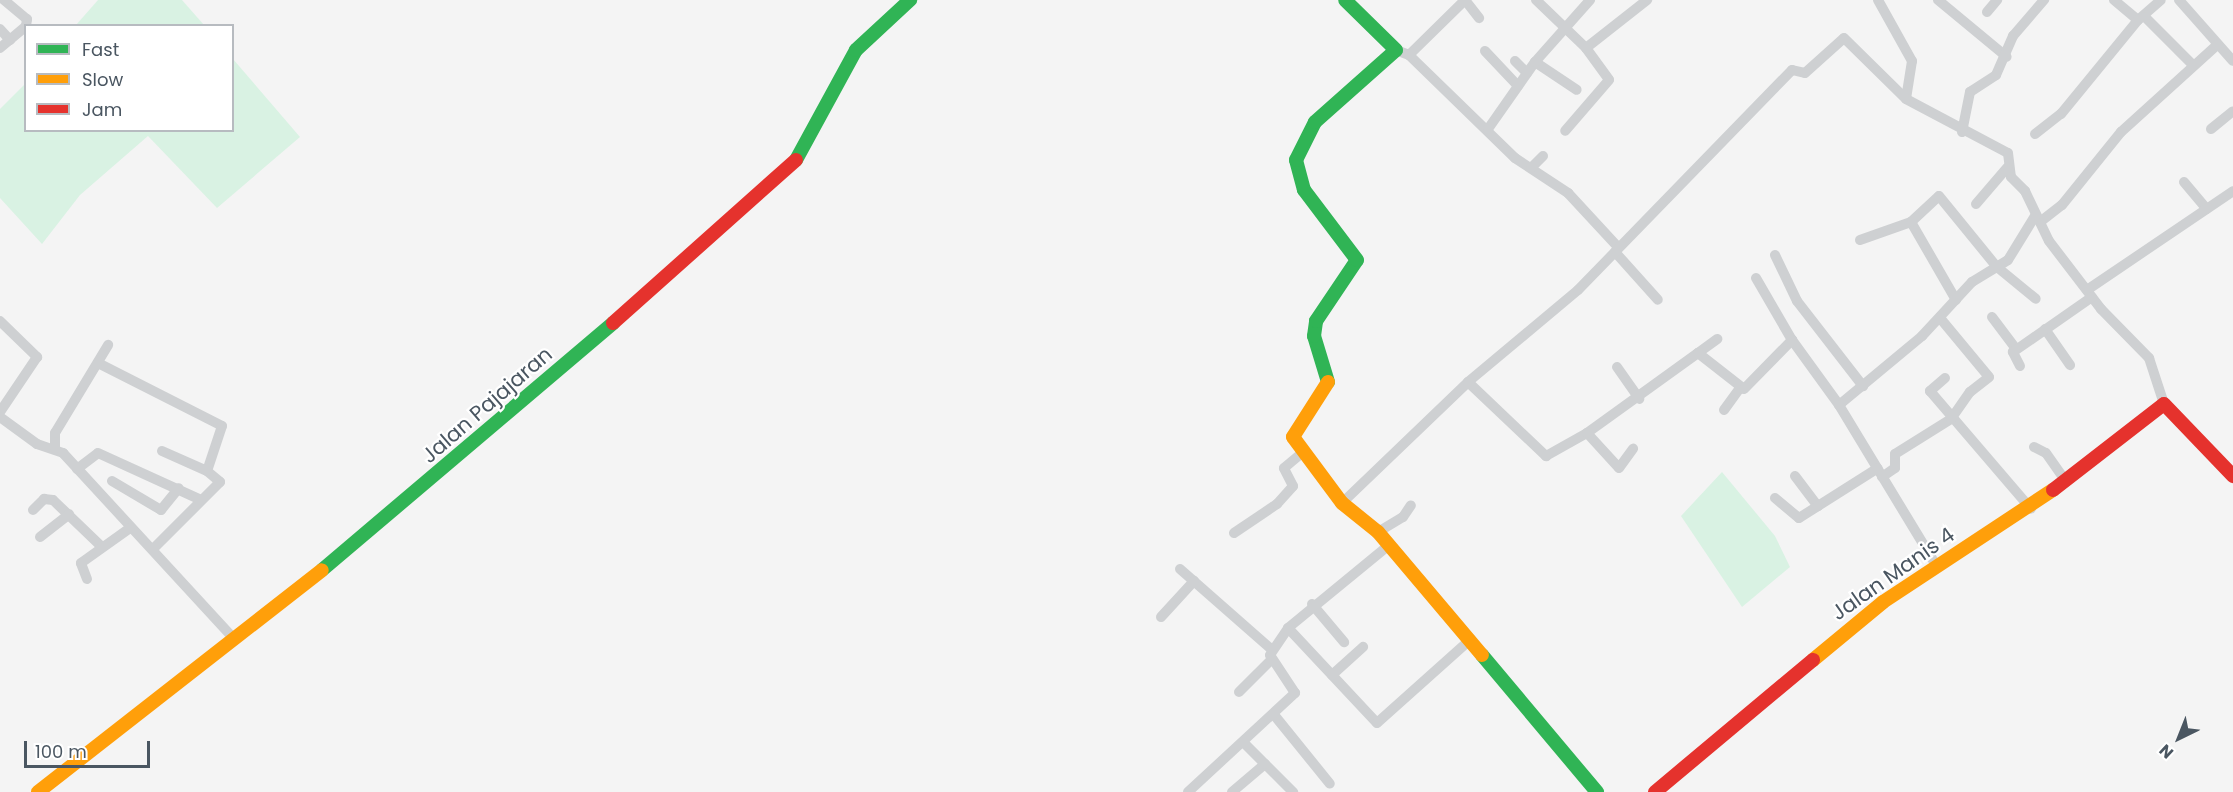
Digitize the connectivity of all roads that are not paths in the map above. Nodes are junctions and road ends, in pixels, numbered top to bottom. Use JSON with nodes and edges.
{"nodes":[{"id":1,"x":4,"y":0,"type":"edge"},
{"id":2,"x":910,"y":0,"type":"edge"},
{"id":3,"x":1346,"y":0,"type":"edge"},
{"id":4,"x":1465,"y":0,"type":"edge"},
{"id":5,"x":1536,"y":0,"type":"edge"},
{"id":6,"x":1590,"y":0,"type":"edge"},
{"id":7,"x":1647,"y":0,"type":"edge"},
{"id":8,"x":1878,"y":0,"type":"edge"},
{"id":9,"x":1938,"y":0,"type":"edge"},
{"id":10,"x":1997,"y":0,"type":"edge"},
{"id":11,"x":2044,"y":0,"type":"edge"},
{"id":12,"x":2115,"y":0,"type":"edge"},
{"id":13,"x":2179,"y":0,"type":"edge"},
{"id":14,"x":2154,"y":2,"type":"edge"},
{"id":15,"x":1987,"y":12,"type":"dead end"},
{"id":16,"x":1479,"y":18,"type":"dead end"},
{"id":17,"x":2142,"y":18,"type":"junction"},
{"id":18,"x":26,"y":24,"type":"edge"},
{"id":19,"x":1565,"y":27,"type":"junction"},
{"id":20,"x":24,"y":28,"type":"edge"},
{"id":21,"x":0,"y":29,"type":"edge"},
{"id":22,"x":10,"y":40,"type":"junction"},
{"id":23,"x":2217,"y":45,"type":"junction"},
{"id":24,"x":0,"y":48,"type":"edge"},
{"id":25,"x":1586,"y":48,"type":"junction"},
{"id":26,"x":1485,"y":51,"type":"dead end"},
{"id":27,"x":1402,"y":53,"type":"junction"},
{"id":28,"x":2007,"y":57,"type":"junction"},
{"id":29,"x":1515,"y":61,"type":"dead end"},
{"id":30,"x":2233,"y":61,"type":"edge"},
{"id":31,"x":1535,"y":62,"type":"junction"},
{"id":32,"x":2192,"y":64,"type":"junction"},
{"id":33,"x":1527,"y":73,"type":"junction"},
{"id":34,"x":1518,"y":86,"type":"junction"},
{"id":35,"x":1577,"y":90,"type":"dead end"},
{"id":36,"x":1906,"y":99,"type":"junction"},
{"id":37,"x":2233,"y":111,"type":"edge"},
{"id":38,"x":1488,"y":129,"type":"junction"},
{"id":39,"x":2211,"y":129,"type":"dead end"},
{"id":40,"x":1565,"y":131,"type":"dead end"},
{"id":41,"x":1962,"y":132,"type":"junction"},
{"id":42,"x":2035,"y":134,"type":"dead end"},
{"id":43,"x":1543,"y":156,"type":"dead end"},
{"id":44,"x":1531,"y":168,"type":"junction"},
{"id":45,"x":2007,"y":168,"type":"junction"},
{"id":46,"x":2184,"y":182,"type":"dead end"},
{"id":47,"x":2233,"y":190,"type":"edge"},
{"id":48,"x":2207,"y":209,"type":"junction"},
{"id":49,"x":1961,"y":218,"type":"junction"},
{"id":50,"x":2038,"y":219,"type":"junction"},
{"id":51,"x":1911,"y":222,"type":"junction"},
{"id":52,"x":1860,"y":240,"type":"dead end"},
{"id":53,"x":1617,"y":249,"type":"junction"},
{"id":54,"x":1774,"y":255,"type":"dead end"},
{"id":55,"x":1997,"y":267,"type":"junction"},
{"id":56,"x":1756,"y":278,"type":"dead end"},
{"id":57,"x":2089,"y":293,"type":"junction"},
{"id":58,"x":2036,"y":299,"type":"dead end"},
{"id":59,"x":1658,"y":300,"type":"dead end"},
{"id":60,"x":1956,"y":300,"type":"junction"},
{"id":61,"x":1992,"y":317,"type":"dead end"},
{"id":62,"x":1940,"y":318,"type":"junction"},
{"id":63,"x":0,"y":321,"type":"edge"},
{"id":64,"x":2045,"y":329,"type":"junction"},
{"id":65,"x":1717,"y":339,"type":"dead end"},
{"id":66,"x":1792,"y":340,"type":"junction"},
{"id":67,"x":108,"y":345,"type":"dead end"},
{"id":68,"x":2016,"y":349,"type":"junction"},
{"id":69,"x":1698,"y":352,"type":"junction"},
{"id":70,"x":98,"y":363,"type":"junction"},
{"id":71,"x":2070,"y":365,"type":"dead end"},
{"id":72,"x":2020,"y":366,"type":"dead end"},
{"id":73,"x":1617,"y":367,"type":"dead end"},
{"id":74,"x":1945,"y":378,"type":"dead end"},
{"id":75,"x":1468,"y":382,"type":"junction"},
{"id":76,"x":1863,"y":386,"type":"junction"},
{"id":77,"x":1740,"y":388,"type":"junction"},
{"id":78,"x":1639,"y":399,"type":"junction"},
{"id":79,"x":2164,"y":404,"type":"junction"},
{"id":80,"x":1839,"y":405,"type":"junction"},
{"id":81,"x":1724,"y":410,"type":"dead end"},
{"id":82,"x":0,"y":414,"type":"edge"},
{"id":83,"x":1951,"y":419,"type":"junction"},
{"id":84,"x":1587,"y":433,"type":"junction"},
{"id":85,"x":2034,"y":447,"type":"dead end"},
{"id":86,"x":56,"y":448,"type":"junction"},
{"id":87,"x":1633,"y":449,"type":"dead end"},
{"id":88,"x":162,"y":451,"type":"dead end"},
{"id":89,"x":1302,"y":453,"type":"junction"},
{"id":90,"x":77,"y":469,"type":"junction"},
{"id":91,"x":207,"y":471,"type":"junction"},
{"id":92,"x":1880,"y":472,"type":"junction"},
{"id":93,"x":1795,"y":476,"type":"dead end"},
{"id":94,"x":2062,"y":476,"type":"junction"},
{"id":95,"x":2233,"y":476,"type":"edge"},
{"id":96,"x":112,"y":481,"type":"dead end"},
{"id":97,"x":179,"y":488,"type":"junction"},
{"id":98,"x":1775,"y":498,"type":"dead end"},
{"id":99,"x":201,"y":500,"type":"junction"},
{"id":100,"x":1342,"y":503,"type":"junction"},
{"id":101,"x":1411,"y":505,"type":"dead end"},
{"id":102,"x":1818,"y":506,"type":"junction"},
{"id":103,"x":2031,"y":509,"type":"junction"},
{"id":104,"x":33,"y":510,"type":"dead end"},
{"id":105,"x":69,"y":514,"type":"junction"},
{"id":106,"x":130,"y":528,"type":"junction"},
{"id":107,"x":1378,"y":531,"type":"junction"},
{"id":108,"x":1234,"y":533,"type":"dead end"},
{"id":109,"x":40,"y":537,"type":"dead end"},
{"id":110,"x":1389,"y":545,"type":"junction"},
{"id":111,"x":102,"y":547,"type":"junction"},
{"id":112,"x":154,"y":548,"type":"junction"},
{"id":113,"x":1936,"y":565,"type":"junction"},
{"id":114,"x":1180,"y":569,"type":"dead end"},
{"id":115,"x":87,"y":579,"type":"dead end"},
{"id":116,"x":1194,"y":581,"type":"junction"},
{"id":117,"x":1311,"y":604,"type":"junction"},
{"id":118,"x":1161,"y":617,"type":"dead end"},
{"id":119,"x":1288,"y":628,"type":"junction"},
{"id":120,"x":234,"y":639,"type":"junction"},
{"id":121,"x":1471,"y":639,"type":"junction"},
{"id":122,"x":1344,"y":642,"type":"dead end"},
{"id":123,"x":1363,"y":647,"type":"dead end"},
{"id":124,"x":1271,"y":654,"type":"junction"},
{"id":125,"x":1332,"y":675,"type":"junction"},
{"id":126,"x":1239,"y":692,"type":"dead end"},
{"id":127,"x":1275,"y":716,"type":"junction"},
{"id":128,"x":1244,"y":744,"type":"junction"},
{"id":129,"x":1264,"y":764,"type":"junction"},
{"id":130,"x":1330,"y":784,"type":"dead end"},
{"id":131,"x":38,"y":792,"type":"edge"},
{"id":132,"x":1188,"y":792,"type":"edge"},
{"id":133,"x":1232,"y":792,"type":"edge"},
{"id":134,"x":1293,"y":792,"type":"edge"},
{"id":135,"x":1597,"y":792,"type":"edge"},
{"id":136,"x":1655,"y":792,"type":"edge"}],
"edges":[{"from":1,"to":18,"type":"street"},
{"from":2,"to":120,"type":"street","name":"Jalan Pajajaran"},
{"from":3,"to":27,"type":"street"},
{"from":4,"to":16,"type":"street"},
{"from":4,"to":27,"type":"street"},
{"from":5,"to":19,"type":"street"},
{"from":6,"to":19,"type":"street"},
{"from":7,"to":25,"type":"street"},
{"from":8,"to":36,"type":"street"},
{"from":9,"to":28,"type":"street"},
{"from":10,"to":15,"type":"street"},
{"from":11,"to":28,"type":"street"},
{"from":12,"to":17,"type":"street"},
{"from":13,"to":23,"type":"street"},
{"from":14,"to":17,"type":"street"},
{"from":17,"to":32,"type":"street"},
{"from":17,"to":42,"type":"street"},
{"from":19,"to":25,"type":"street"},
{"from":19,"to":31,"type":"street"},
{"from":20,"to":22,"type":"street"},
{"from":21,"to":22,"type":"street"},
{"from":22,"to":24,"type":"street"},
{"from":23,"to":30,"type":"street"},
{"from":23,"to":32,"type":"street"},
{"from":25,"to":40,"type":"street"},
{"from":26,"to":34,"type":"street"},
{"from":27,"to":38,"type":"street"},
{"from":27,"to":89,"type":"street"},
{"from":28,"to":41,"type":"street"},
{"from":29,"to":33,"type":"street"},
{"from":31,"to":33,"type":"street"},
{"from":31,"to":35,"type":"street"},
{"from":32,"to":50,"type":"street"},
{"from":33,"to":34,"type":"street"},
{"from":34,"to":38,"type":"street"},
{"from":36,"to":41,"type":"street"},
{"from":36,"to":53,"type":"street"},
{"from":37,"to":39,"type":"street"},
{"from":38,"to":44,"type":"street"},
{"from":41,"to":45,"type":"street"},
{"from":43,"to":44,"type":"street"},
{"from":44,"to":53,"type":"street"},
{"from":45,"to":49,"type":"street"},
{"from":45,"to":50,"type":"street"},
{"from":46,"to":48,"type":"street"},
{"from":47,"to":48,"type":"street"},
{"from":48,"to":57,"type":"street"},
{"from":49,"to":51,"type":"street"},
{"from":49,"to":55,"type":"street"},
{"from":50,"to":55,"type":"street"},
{"from":50,"to":57,"type":"street"},
{"from":51,"to":52,"type":"street"},
{"from":51,"to":60,"type":"street"},
{"from":53,"to":59,"type":"street"},
{"from":53,"to":75,"type":"street"},
{"from":54,"to":76,"type":"street"},
{"from":55,"to":58,"type":"street"},
{"from":55,"to":60,"type":"street"},
{"from":56,"to":66,"type":"street"},
{"from":57,"to":64,"type":"street"},
{"from":57,"to":79,"type":"street"},
{"from":60,"to":62,"type":"street"},
{"from":61,"to":68,"type":"street"},
{"from":62,"to":76,"type":"street"},
{"from":62,"to":83,"type":"street"},
{"from":63,"to":82,"type":"street"},
{"from":64,"to":68,"type":"street"},
{"from":64,"to":71,"type":"street"},
{"from":65,"to":69,"type":"street"},
{"from":66,"to":77,"type":"street"},
{"from":66,"to":80,"type":"street"},
{"from":67,"to":70,"type":"street"},
{"from":68,"to":72,"type":"street"},
{"from":69,"to":77,"type":"street"},
{"from":69,"to":78,"type":"street"},
{"from":70,"to":86,"type":"street"},
{"from":70,"to":91,"type":"street"},
{"from":73,"to":78,"type":"street"},
{"from":74,"to":83,"type":"street"},
{"from":75,"to":84,"type":"street"},
{"from":75,"to":100,"type":"street"},
{"from":76,"to":80,"type":"street"},
{"from":77,"to":81,"type":"street"},
{"from":78,"to":84,"type":"street"},
{"from":79,"to":94,"type":"street","name":"Jalan Manis 4"},
{"from":79,"to":95,"type":"street"},
{"from":80,"to":92,"type":"street"},
{"from":82,"to":86,"type":"street"},
{"from":83,"to":92,"type":"street"},
{"from":83,"to":103,"type":"street"},
{"from":84,"to":87,"type":"street"},
{"from":85,"to":94,"type":"street"},
{"from":86,"to":90,"type":"street"},
{"from":88,"to":91,"type":"street"},
{"from":89,"to":100,"type":"street"},
{"from":89,"to":108,"type":"street"},
{"from":90,"to":97,"type":"street"},
{"from":90,"to":106,"type":"street"},
{"from":91,"to":99,"type":"street"},
{"from":92,"to":102,"type":"street"},
{"from":92,"to":113,"type":"street"},
{"from":93,"to":102,"type":"street"},
{"from":94,"to":103,"type":"street","name":"Jalan Manis 4"},
{"from":96,"to":97,"type":"street"},
{"from":97,"to":99,"type":"street"},
{"from":98,"to":102,"type":"street"},
{"from":99,"to":112,"type":"street"},
{"from":100,"to":107,"type":"street"},
{"from":101,"to":107,"type":"street"},
{"from":103,"to":113,"type":"street","name":"Jalan Manis 4"},
{"from":104,"to":105,"type":"street"},
{"from":105,"to":109,"type":"street"},
{"from":105,"to":111,"type":"street"},
{"from":106,"to":111,"type":"street"},
{"from":106,"to":112,"type":"street"},
{"from":107,"to":110,"type":"street"},
{"from":110,"to":117,"type":"street"},
{"from":110,"to":121,"type":"street"},
{"from":111,"to":115,"type":"street"},
{"from":112,"to":120,"type":"street"},
{"from":113,"to":136,"type":"street","name":"Jalan Manis 4"},
{"from":114,"to":116,"type":"street"},
{"from":116,"to":118,"type":"street"},
{"from":116,"to":124,"type":"street"},
{"from":117,"to":119,"type":"street"},
{"from":117,"to":122,"type":"street"},
{"from":119,"to":124,"type":"street"},
{"from":119,"to":125,"type":"street"},
{"from":120,"to":131,"type":"street","name":"Jalan Pajajaran"},
{"from":121,"to":125,"type":"street"},
{"from":121,"to":135,"type":"street"},
{"from":123,"to":125,"type":"street"},
{"from":124,"to":126,"type":"street"},
{"from":124,"to":127,"type":"street"},
{"from":127,"to":128,"type":"street"},
{"from":127,"to":130,"type":"street"},
{"from":128,"to":129,"type":"street"},
{"from":128,"to":132,"type":"street"},
{"from":129,"to":133,"type":"street"},
{"from":129,"to":134,"type":"street"}]}
